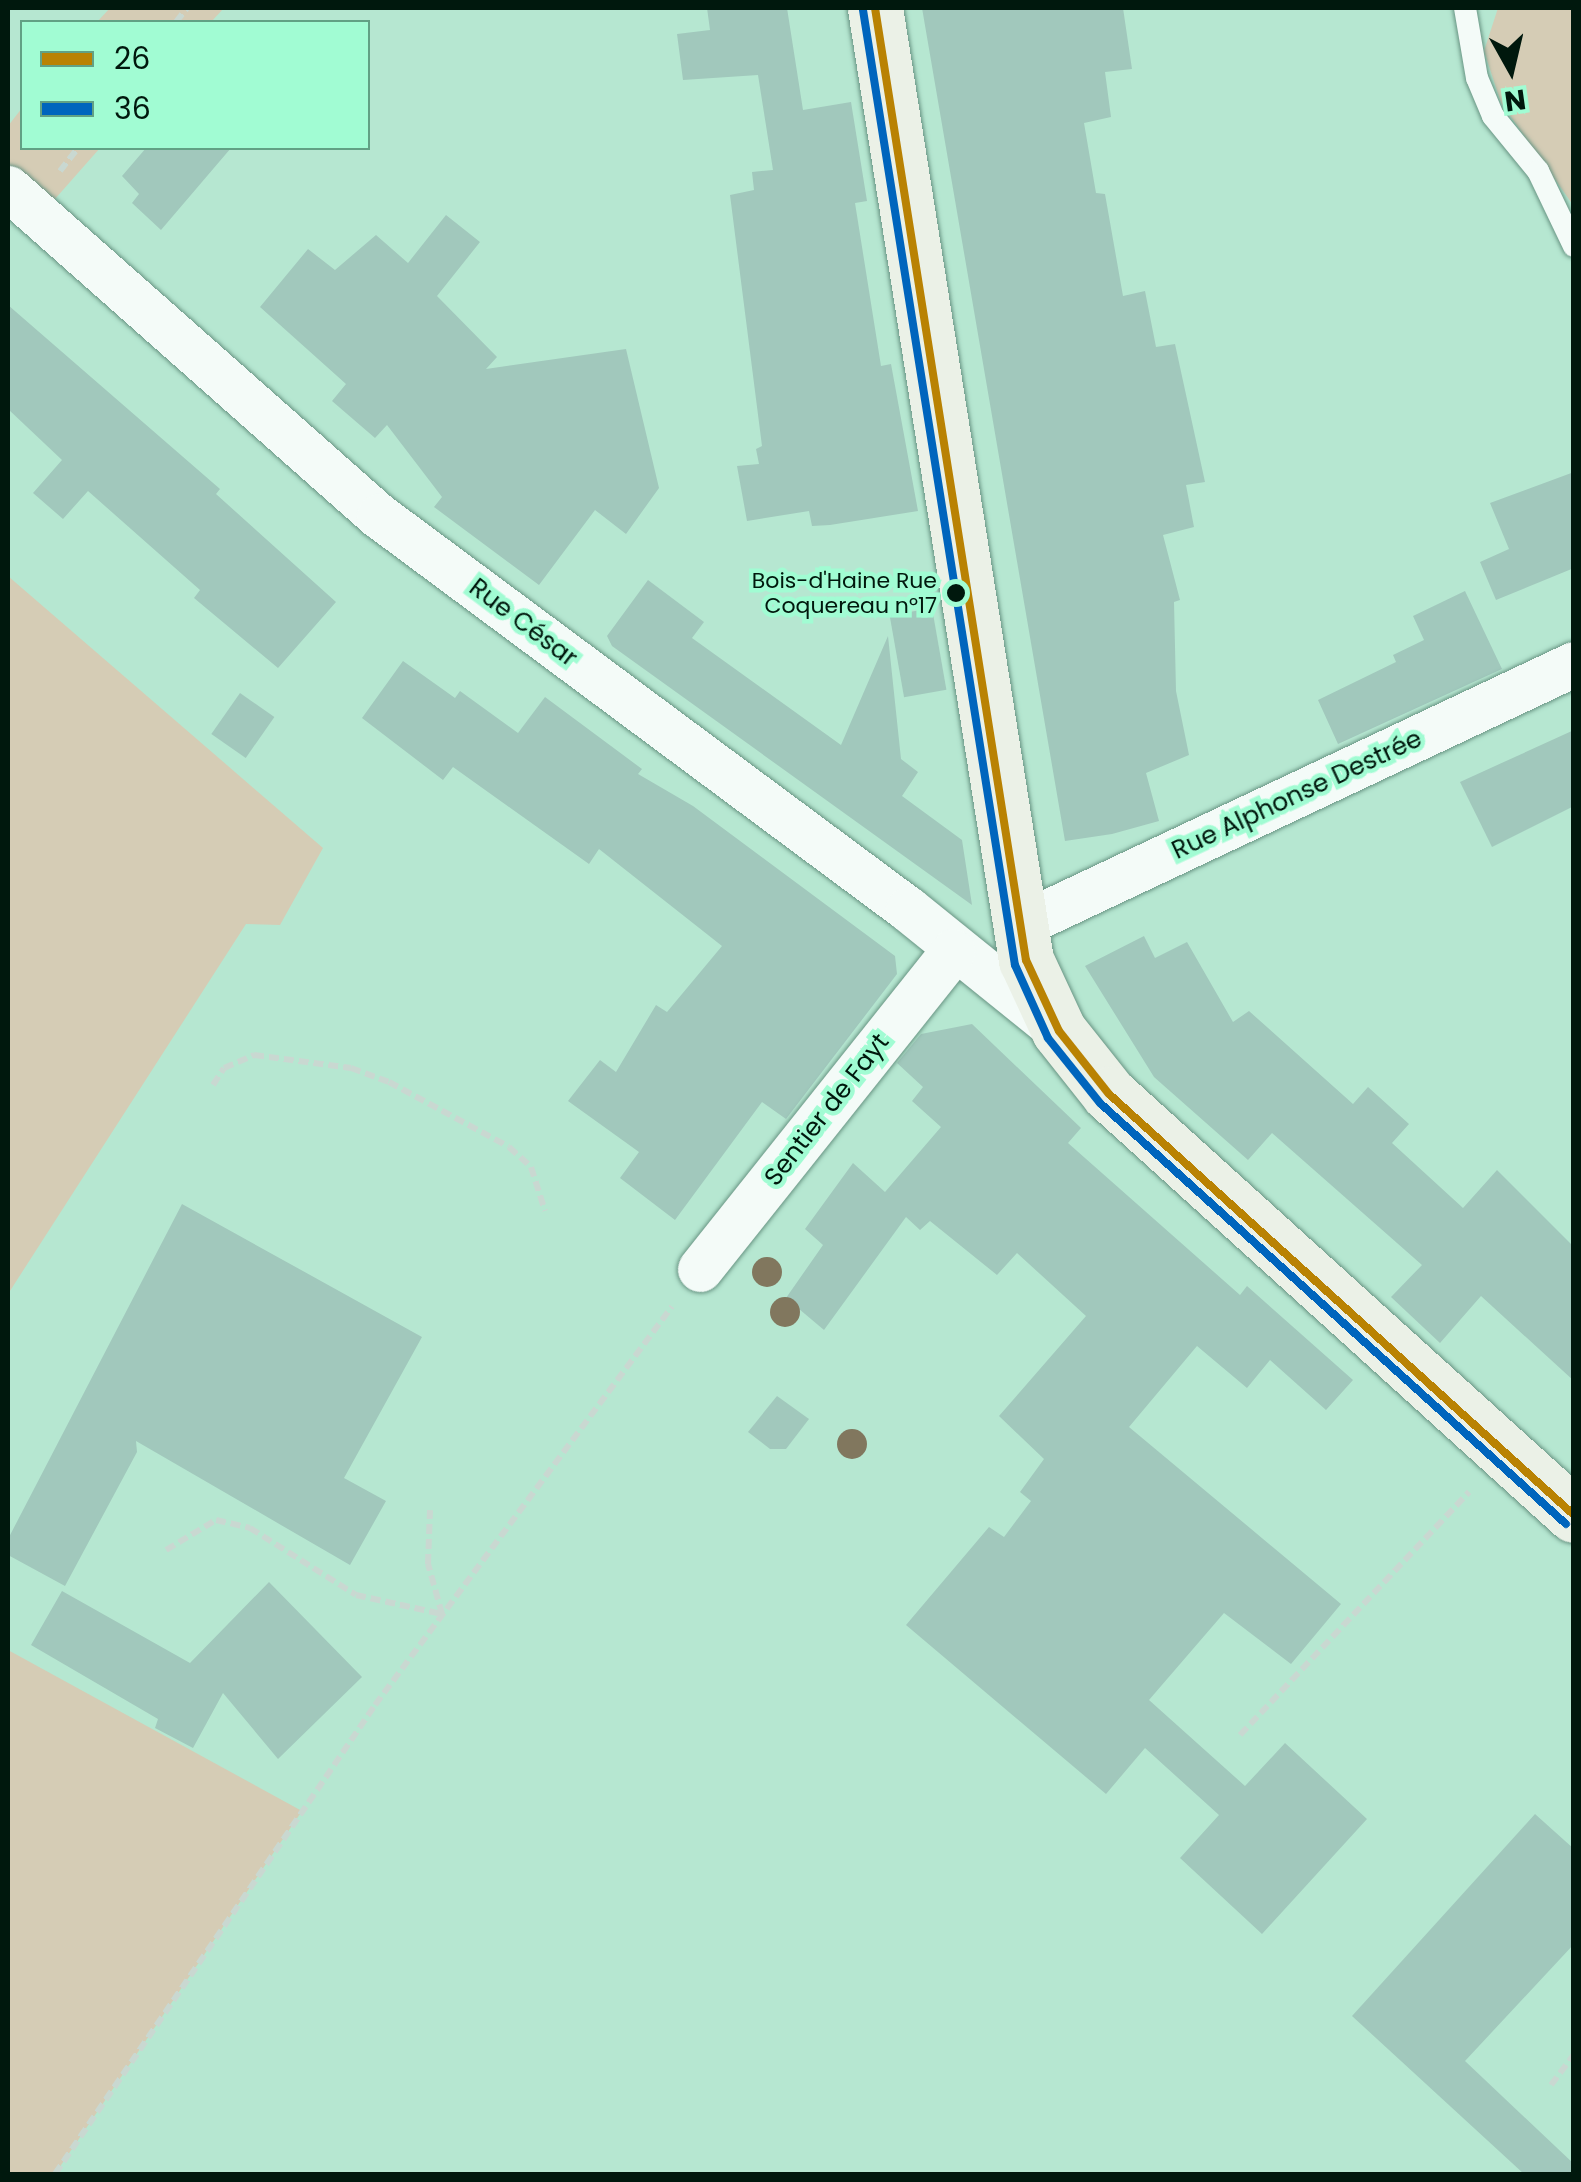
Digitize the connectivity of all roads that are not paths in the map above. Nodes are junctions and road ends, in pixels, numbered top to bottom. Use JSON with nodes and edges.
{"nodes":[{"id":1,"x":875,"y":8,"type":"edge"},
{"id":2,"x":1465,"y":8,"type":"edge"},
{"id":3,"x":8,"y":188,"type":"edge"},
{"id":4,"x":1574,"y":246,"type":"edge"},
{"id":5,"x":1574,"y":664,"type":"edge"},
{"id":6,"x":1023,"y":942,"type":"junction"},
{"id":7,"x":953,"y":951,"type":"junction"},
{"id":8,"x":1059,"y":1032,"type":"junction"},
{"id":9,"x":700,"y":1269,"type":"road end"},
{"id":10,"x":1574,"y":1515,"type":"edge"}],
"edges":[{"from":1,"to":6,"type":"street"},
{"from":2,"to":4,"type":"lane"},
{"from":3,"to":7,"type":"street","name":"Rue César"},
{"from":5,"to":6,"type":"street","name":"Rue Alphonse Destrée"},
{"from":6,"to":8,"type":"street"},
{"from":7,"to":8,"type":"street","name":"Rue César"},
{"from":7,"to":9,"type":"street","name":"Sentier de Fayt"},
{"from":8,"to":10,"type":"street"}]}
